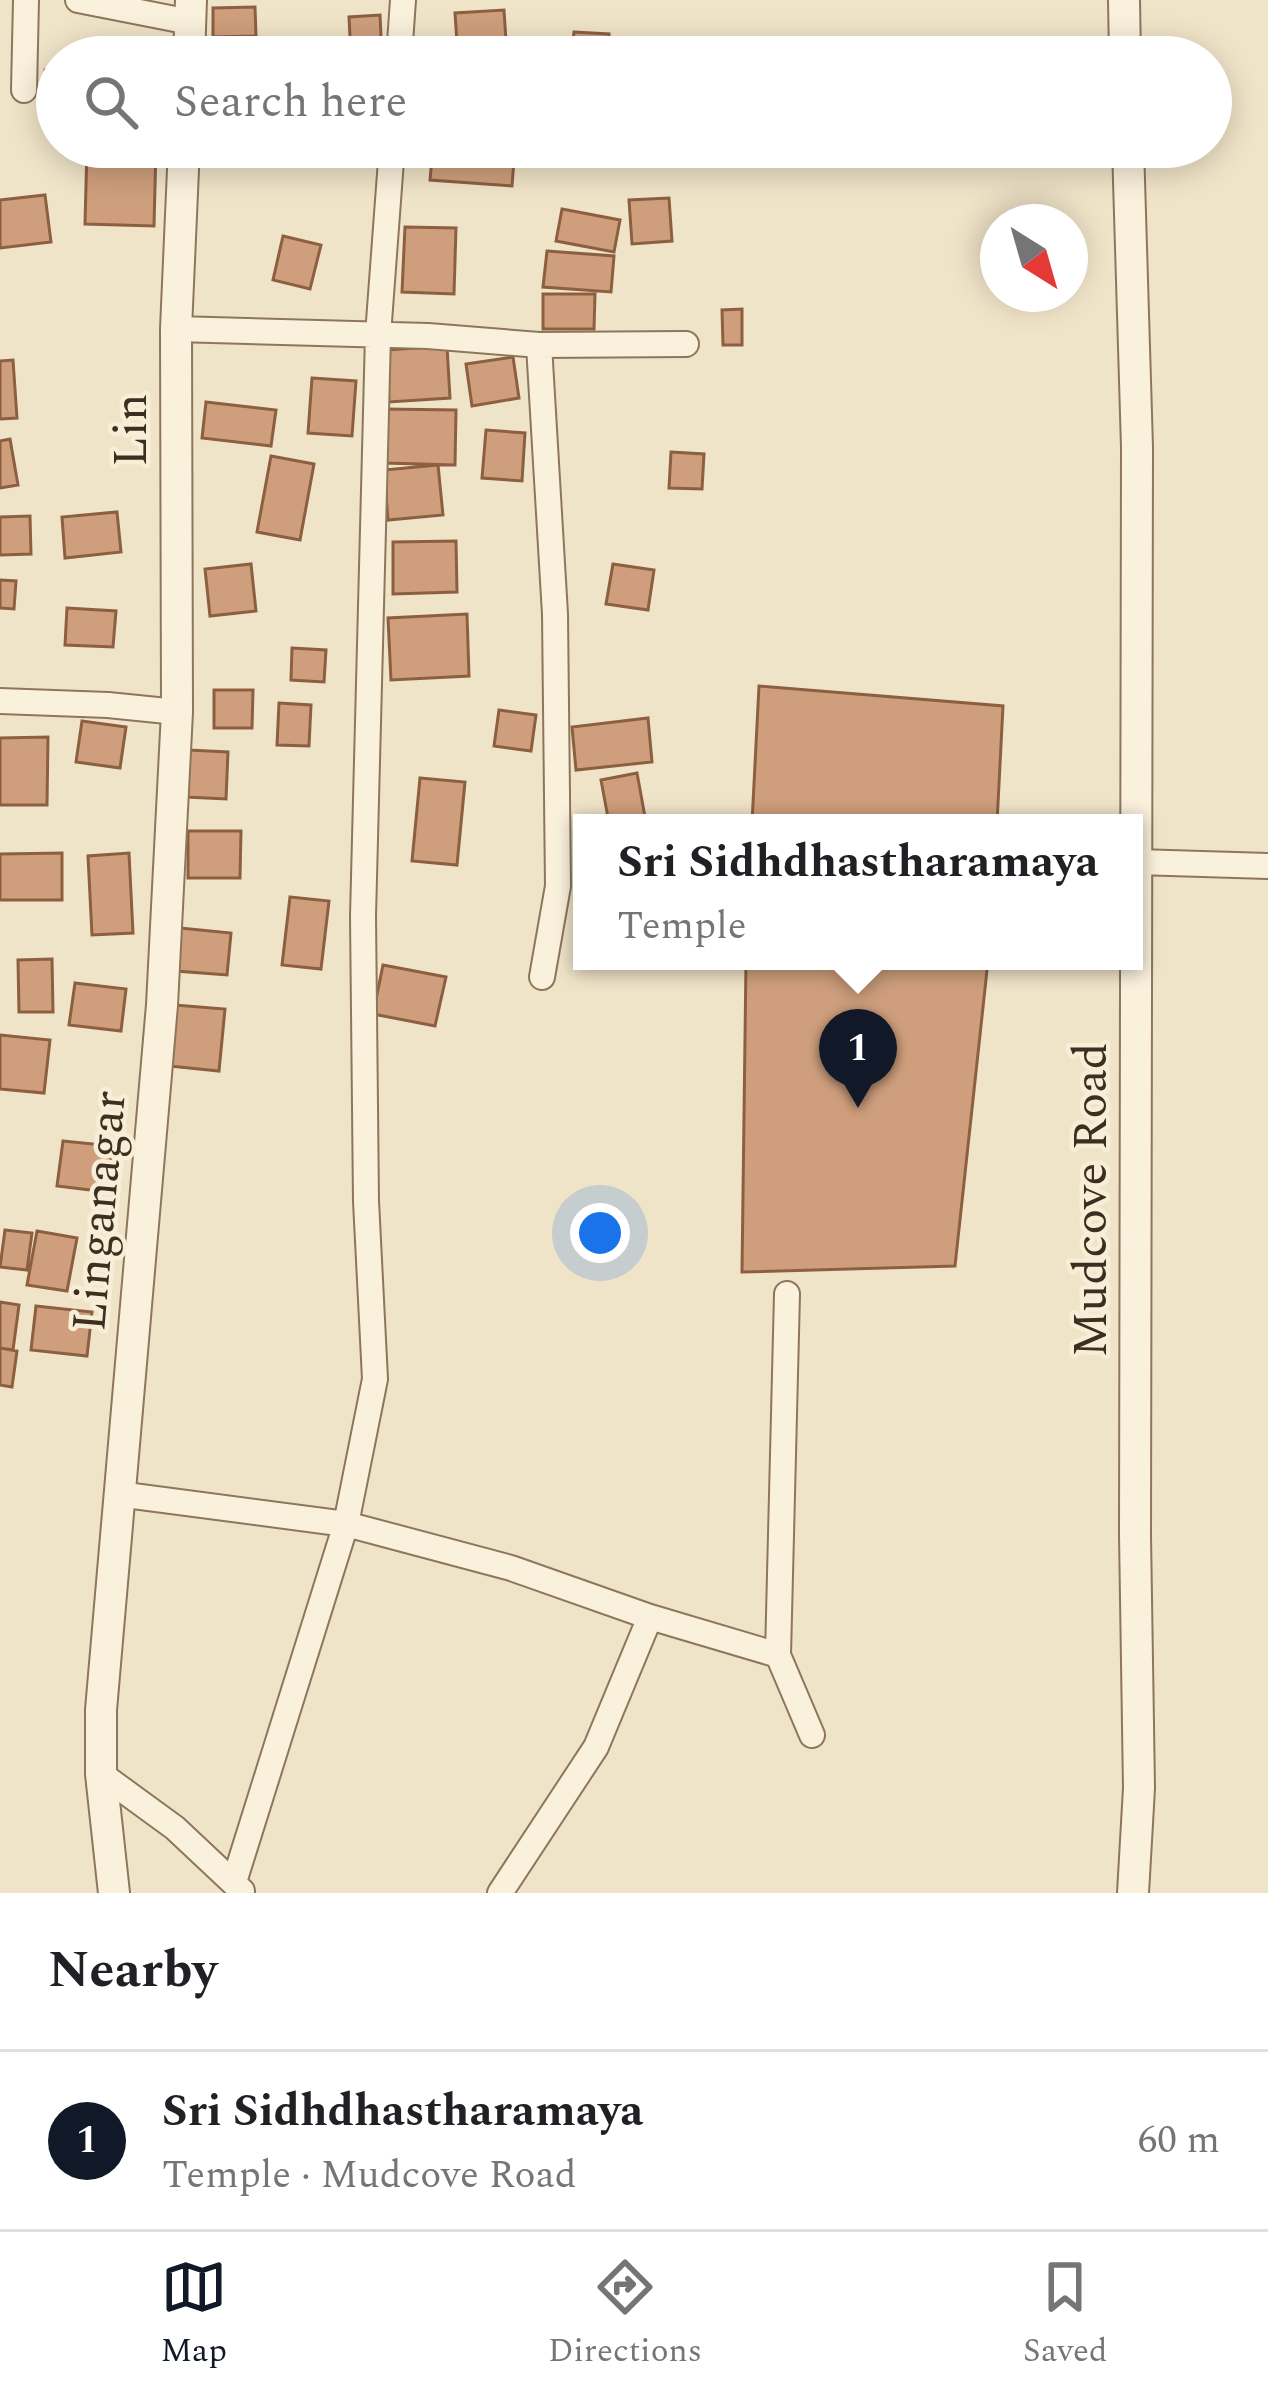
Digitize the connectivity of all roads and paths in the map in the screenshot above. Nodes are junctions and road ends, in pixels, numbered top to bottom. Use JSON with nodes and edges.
{"nodes":[{"id":1,"x":26,"y":0,"type":"edge"},
{"id":2,"x":79,"y":0,"type":"edge"},
{"id":3,"x":404,"y":0,"type":"edge"},
{"id":4,"x":1124,"y":0,"type":"edge"},
{"id":5,"x":191,"y":11,"type":"edge"},
{"id":6,"x":401,"y":36,"type":"edge"},
{"id":7,"x":1125,"y":36,"type":"edge"},
{"id":8,"x":24,"y":90,"type":"dead end"},
{"id":9,"x":183,"y":168,"type":"edge"},
{"id":10,"x":390,"y":168,"type":"edge"},
{"id":11,"x":1129,"y":168,"type":"edge"},
{"id":12,"x":176,"y":329,"type":"junction"},
{"id":13,"x":378,"y":335,"type":"junction"},
{"id":14,"x":686,"y":344,"type":"dead end"},
{"id":15,"x":539,"y":345,"type":"junction"},
{"id":16,"x":0,"y":700,"type":"edge"},
{"id":17,"x":178,"y":712,"type":"junction"},
{"id":18,"x":1137,"y":814,"type":"edge"},
{"id":19,"x":1143,"y":862,"type":"edge"},
{"id":20,"x":1268,"y":866,"type":"edge"},
{"id":21,"x":1137,"y":970,"type":"edge"},
{"id":22,"x":542,"y":976,"type":"dead end"},
{"id":23,"x":787,"y":1294,"type":"dead end"},
{"id":24,"x":118,"y":1494,"type":"junction"},
{"id":25,"x":346,"y":1524,"type":"junction"},
{"id":26,"x":650,"y":1617,"type":"junction"},
{"id":27,"x":778,"y":1655,"type":"junction"},
{"id":28,"x":812,"y":1735,"type":"dead end"},
{"id":29,"x":101,"y":1774,"type":"junction"},
{"id":30,"x":239,"y":1888,"type":"edge"},
{"id":31,"x":114,"y":1893,"type":"edge"},
{"id":32,"x":500,"y":1893,"type":"edge"},
{"id":33,"x":1133,"y":1893,"type":"edge"}],
"edges":[{"from":1,"to":8,"type":"street"},
{"from":2,"to":5,"type":"street"},
{"from":3,"to":6,"type":"street"},
{"from":4,"to":7,"type":"street"},
{"from":9,"to":12,"type":"street","name":"Lin"},
{"from":10,"to":13,"type":"street"},
{"from":11,"to":18,"type":"street","name":"Mudcove Road"},
{"from":12,"to":13,"type":"street"},
{"from":12,"to":17,"type":"street","name":"Lin"},
{"from":13,"to":15,"type":"street"},
{"from":13,"to":25,"type":"street"},
{"from":14,"to":15,"type":"street"},
{"from":15,"to":22,"type":"street"},
{"from":16,"to":17,"type":"street"},
{"from":17,"to":24,"type":"street","name":"Linganagar"},
{"from":19,"to":20,"type":"street"},
{"from":21,"to":33,"type":"street","name":"Mudcove Road"},
{"from":23,"to":27,"type":"street"},
{"from":24,"to":25,"type":"street"},
{"from":24,"to":29,"type":"street","name":"Linganagar"},
{"from":25,"to":26,"type":"street"},
{"from":25,"to":30,"type":"street"},
{"from":26,"to":27,"type":"street"},
{"from":26,"to":32,"type":"street"},
{"from":27,"to":28,"type":"street"},
{"from":29,"to":30,"type":"street"},
{"from":29,"to":31,"type":"street","name":"Linganagar"}]}
